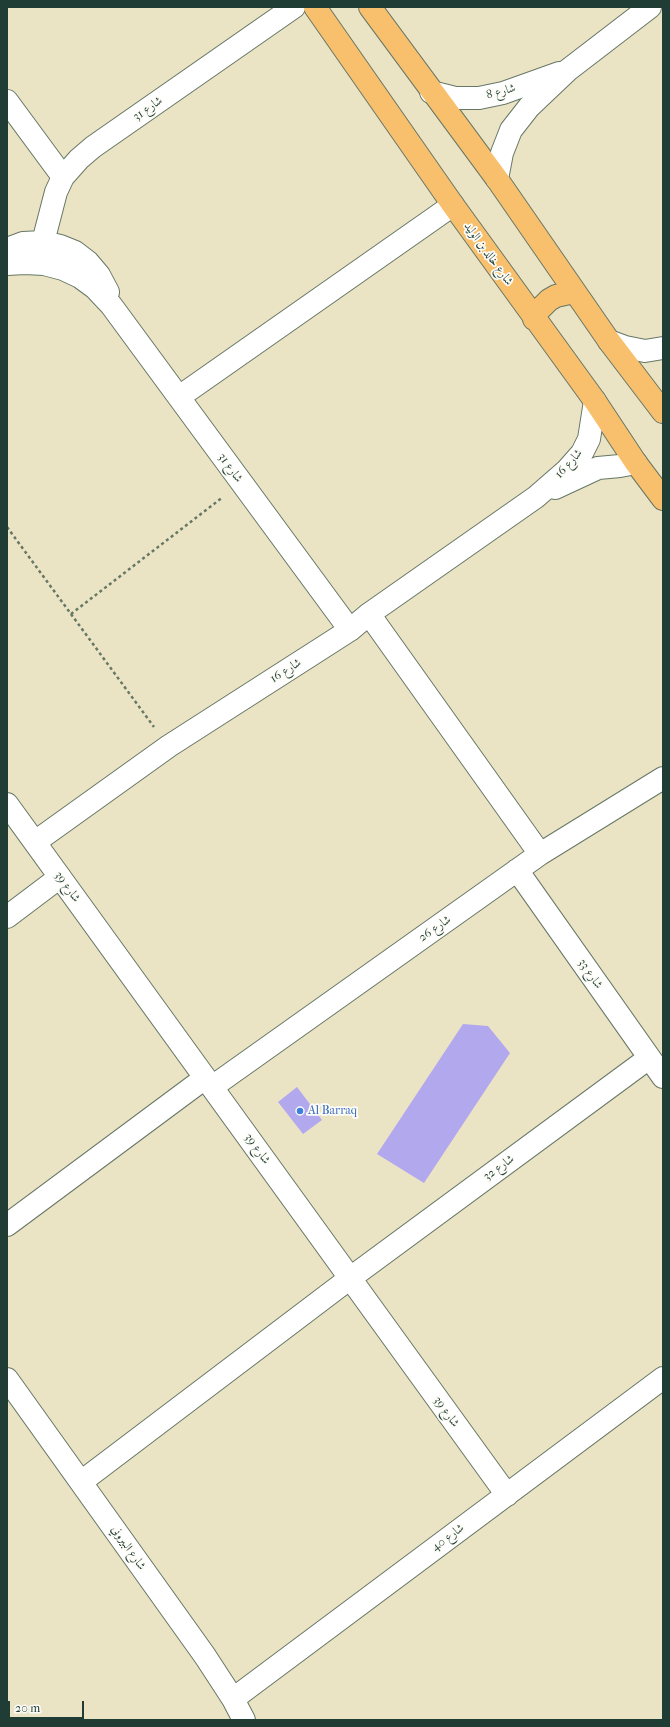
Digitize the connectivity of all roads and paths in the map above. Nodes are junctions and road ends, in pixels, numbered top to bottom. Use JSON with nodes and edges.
{"nodes":[{"id":1,"x":294,"y":7,"type":"edge"},
{"id":2,"x":316,"y":7,"type":"edge"},
{"id":3,"x":370,"y":7,"type":"edge"},
{"id":4,"x":650,"y":7,"type":"edge"},
{"id":5,"x":568,"y":70,"type":"junction"},
{"id":6,"x":431,"y":92,"type":"junction"},
{"id":7,"x":7,"y":101,"type":"edge"},
{"id":8,"x":63,"y":177,"type":"junction"},
{"id":9,"x":497,"y":179,"type":"junction"},
{"id":10,"x":453,"y":205,"type":"junction"},
{"id":11,"x":43,"y":242,"type":"junction"},
{"id":12,"x":7,"y":249,"type":"edge"},
{"id":13,"x":7,"y":264,"type":"edge"},
{"id":14,"x":574,"y":292,"type":"junction"},
{"id":15,"x":111,"y":305,"type":"junction"},
{"id":16,"x":534,"y":319,"type":"junction"},
{"id":17,"x":609,"y":341,"type":"junction"},
{"id":18,"x":663,"y":348,"type":"edge"},
{"id":19,"x":179,"y":397,"type":"junction"},
{"id":20,"x":595,"y":401,"type":"junction"},
{"id":21,"x":663,"y":412,"type":"edge"},
{"id":22,"x":636,"y":463,"type":"junction"},
{"id":23,"x":241,"y":483,"type":"junction"},
{"id":24,"x":536,"y":497,"type":"junction"},
{"id":25,"x":663,"y":499,"type":"edge"},
{"id":26,"x":7,"y":527,"type":"edge"},
{"id":27,"x":71,"y":614,"type":"junction"},
{"id":28,"x":369,"y":614,"type":"junction"},
{"id":29,"x":350,"y":630,"type":"junction"},
{"id":30,"x":169,"y":746,"type":"junction"},
{"id":31,"x":663,"y":778,"type":"edge"},
{"id":32,"x":7,"y":804,"type":"edge"},
{"id":33,"x":35,"y":842,"type":"junction"},
{"id":34,"x":540,"y":854,"type":"junction"},
{"id":35,"x":517,"y":870,"type":"junction"},
{"id":36,"x":60,"y":877,"type":"junction"},
{"id":37,"x":7,"y":917,"type":"edge"},
{"id":38,"x":649,"y":1058,"type":"junction"},
{"id":39,"x":663,"y":1077,"type":"edge"},
{"id":40,"x":209,"y":1082,"type":"junction"},
{"id":41,"x":7,"y":1225,"type":"edge"},
{"id":42,"x":349,"y":1278,"type":"junction"},
{"id":43,"x":663,"y":1378,"type":"edge"},
{"id":44,"x":7,"y":1379,"type":"edge"},
{"id":45,"x":81,"y":1482,"type":"junction"},
{"id":46,"x":507,"y":1495,"type":"junction"},
{"id":47,"x":233,"y":1699,"type":"junction"},
{"id":48,"x":244,"y":1720,"type":"edge"}],
"edges":[{"from":1,"to":8,"type":"street","name":"شارع 31"},
{"from":2,"to":10,"type":"main road","name":"شارع خالد بن الوليد"},
{"from":3,"to":6,"type":"main road"},
{"from":4,"to":5,"type":"street","name":"شارع 8"},
{"from":5,"to":6,"type":"street","name":"شارع 8"},
{"from":5,"to":9,"type":"street","name":"شارع 8"},
{"from":6,"to":9,"type":"main road"},
{"from":7,"to":8,"type":"street"},
{"from":8,"to":11,"type":"street","name":"شارع 31"},
{"from":9,"to":14,"type":"main road"},
{"from":10,"to":16,"type":"main road","name":"شارع خالد بن الوليد"},
{"from":10,"to":19,"type":"street"},
{"from":11,"to":12,"type":"street","name":"شارع 31"},
{"from":11,"to":15,"type":"street","name":"شارع 31"},
{"from":13,"to":15,"type":"street","name":"شارع 31"},
{"from":14,"to":16,"type":"main road"},
{"from":14,"to":17,"type":"main road"},
{"from":15,"to":19,"type":"street","name":"شارع 31"},
{"from":16,"to":20,"type":"main road","name":"شارع خالد بن الوليد"},
{"from":17,"to":18,"type":"street"},
{"from":17,"to":21,"type":"main road"},
{"from":19,"to":23,"type":"street","name":"شارع 31"},
{"from":20,"to":22,"type":"main road","name":"شارع خالد بن الوليد"},
{"from":20,"to":24,"type":"street","name":"شارع 16"},
{"from":22,"to":24,"type":"street","name":"شارع 16"},
{"from":22,"to":25,"type":"main road","name":"شارع خالد بن الوليد"},
{"from":23,"to":27,"type":"path"},
{"from":23,"to":29,"type":"street","name":"شارع 31"},
{"from":24,"to":28,"type":"street","name":"شارع 16"},
{"from":26,"to":27,"type":"path"},
{"from":27,"to":30,"type":"path"},
{"from":28,"to":29,"type":"street","name":"شارع 16"},
{"from":28,"to":34,"type":"street"},
{"from":29,"to":30,"type":"street","name":"شارع 16"},
{"from":30,"to":33,"type":"street","name":"شارع 16"},
{"from":31,"to":34,"type":"street","name":"شارع 26"},
{"from":32,"to":33,"type":"street","name":"شارع 39"},
{"from":33,"to":36,"type":"street","name":"شارع 39"},
{"from":34,"to":35,"type":"street","name":"شارع 26"},
{"from":35,"to":38,"type":"street","name":"شارع 33"},
{"from":35,"to":40,"type":"street","name":"شارع 26"},
{"from":36,"to":37,"type":"street"},
{"from":36,"to":40,"type":"street","name":"شارع 39"},
{"from":38,"to":39,"type":"street","name":"شارع 33"},
{"from":38,"to":42,"type":"street","name":"شارع 32"},
{"from":40,"to":41,"type":"street","name":"شارع 26"},
{"from":40,"to":42,"type":"street","name":"شارع 39"},
{"from":42,"to":45,"type":"street","name":"شارع 32"},
{"from":42,"to":46,"type":"street","name":"شارع 39"},
{"from":43,"to":46,"type":"street","name":"شارع 40"},
{"from":44,"to":45,"type":"street","name":"شارع البيروني"},
{"from":45,"to":47,"type":"street","name":"شارع البيروني"},
{"from":46,"to":47,"type":"street","name":"شارع 40"},
{"from":47,"to":48,"type":"street","name":"شارع البيروني"}]}
